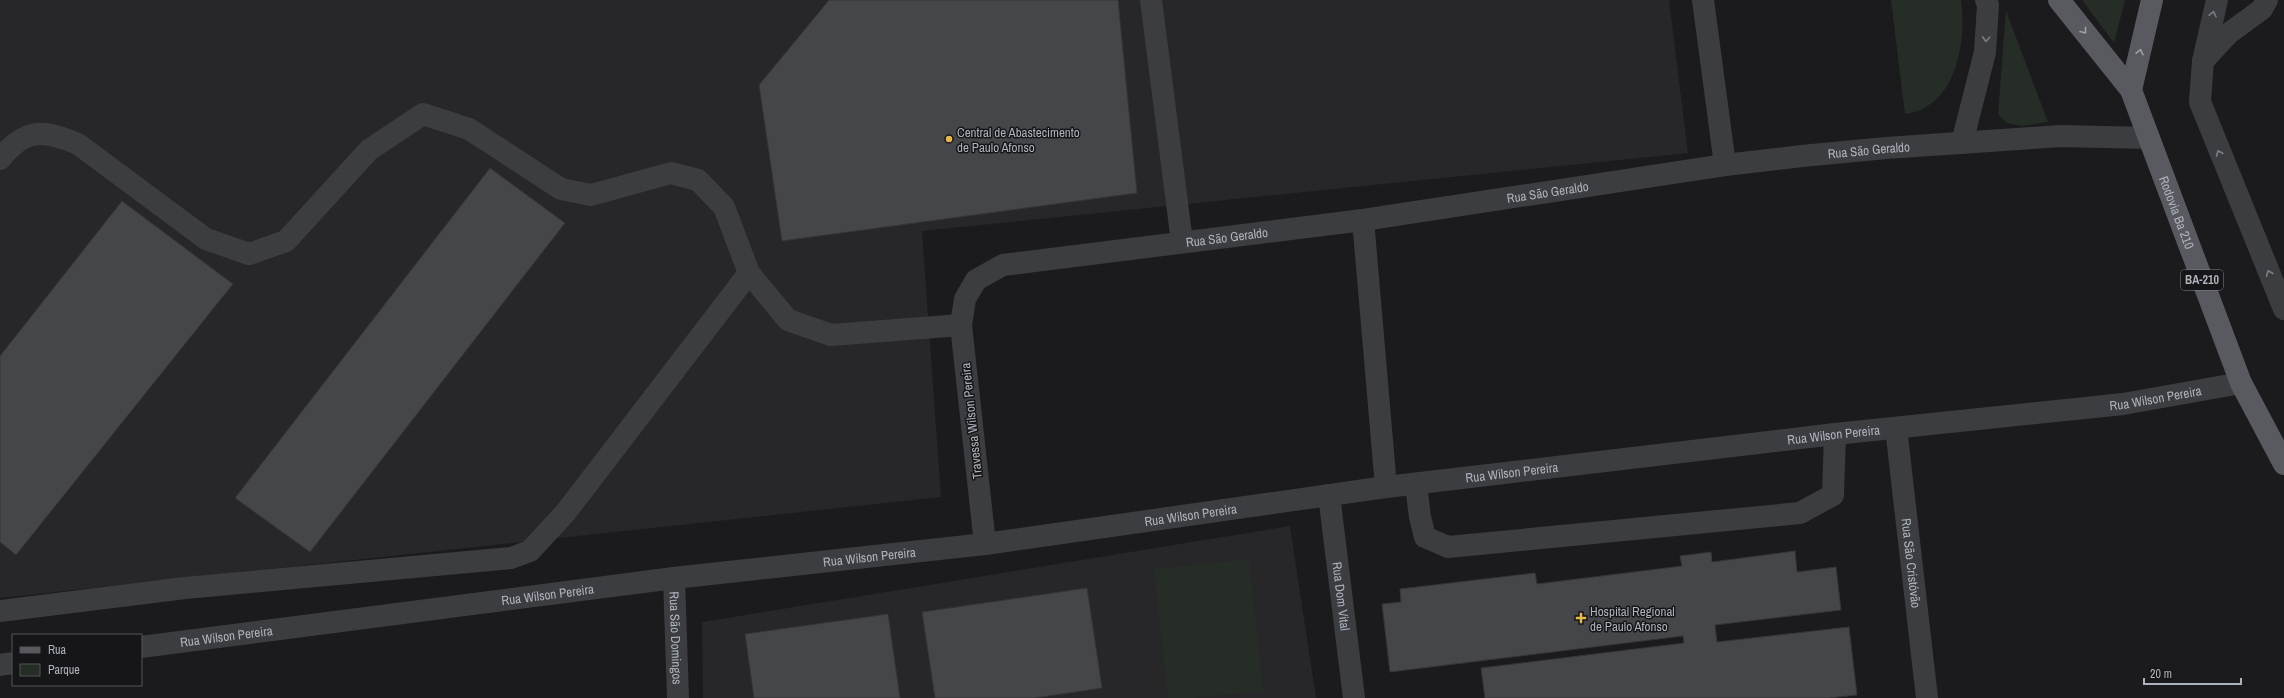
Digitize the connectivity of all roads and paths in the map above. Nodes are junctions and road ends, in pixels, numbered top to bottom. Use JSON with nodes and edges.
{"nodes":[{"id":1,"x":1150,"y":0,"type":"edge"},
{"id":2,"x":1703,"y":0,"type":"edge"},
{"id":3,"x":1986,"y":0,"type":"edge"},
{"id":4,"x":2060,"y":0,"type":"edge"},
{"id":5,"x":2152,"y":0,"type":"edge"},
{"id":6,"x":2216,"y":0,"type":"edge"},
{"id":7,"x":2267,"y":0,"type":"edge"},
{"id":8,"x":2203,"y":61,"type":"junction"},
{"id":9,"x":2131,"y":90,"type":"junction"},
{"id":10,"x":2148,"y":138,"type":"junction"},
{"id":11,"x":1962,"y":143,"type":"junction"},
{"id":12,"x":0,"y":159,"type":"edge"},
{"id":13,"x":1725,"y":165,"type":"junction"},
{"id":14,"x":1362,"y":220,"type":"junction"},
{"id":15,"x":1182,"y":242,"type":"junction"},
{"id":16,"x":748,"y":273,"type":"junction"},
{"id":17,"x":965,"y":299,"type":"joint"},
{"id":18,"x":2284,"y":309,"type":"edge"},
{"id":19,"x":961,"y":325,"type":"junction"},
{"id":20,"x":2241,"y":383,"type":"junction"},
{"id":21,"x":1896,"y":428,"type":"junction"},
{"id":22,"x":1835,"y":434,"type":"junction"},
{"id":23,"x":2284,"y":464,"type":"edge"},
{"id":24,"x":1416,"y":485,"type":"junction"},
{"id":25,"x":1386,"y":487,"type":"junction"},
{"id":26,"x":1329,"y":495,"type":"junction"},
{"id":27,"x":985,"y":544,"type":"junction"},
{"id":28,"x":674,"y":578,"type":"junction"},
{"id":29,"x":0,"y":611,"type":"edge"},
{"id":30,"x":142,"y":647,"type":"edge"},
{"id":31,"x":12,"y":663,"type":"edge"},
{"id":32,"x":0,"y":665,"type":"edge"},
{"id":33,"x":678,"y":698,"type":"edge"},
{"id":34,"x":1354,"y":698,"type":"edge"},
{"id":35,"x":1928,"y":698,"type":"edge"}],
"edges":[{"from":1,"to":15,"type":"street"},
{"from":2,"to":13,"type":"street"},
{"from":3,"to":11,"type":"street","one_way":true},
{"from":4,"to":9,"type":"main road","number":"BA-210","one_way":true},
{"from":9,"to":5,"type":"main road","one_way":true},
{"from":8,"to":6,"type":"street","one_way":true},
{"from":7,"to":8,"type":"street"},
{"from":18,"to":8,"type":"street","one_way":true},
{"from":9,"to":10,"type":"main road","name":"Rodovia Ba 210","number":"BA-210"},
{"from":10,"to":11,"type":"street","name":"Rua São Geraldo"},
{"from":10,"to":20,"type":"main road","name":"Rodovia Ba 210","number":"BA-210"},
{"from":11,"to":13,"type":"street","name":"Rua São Geraldo"},
{"from":12,"to":16,"type":"street"},
{"from":13,"to":14,"type":"street","name":"Rua São Geraldo"},
{"from":14,"to":15,"type":"street","name":"Rua São Geraldo"},
{"from":14,"to":25,"type":"street"},
{"from":15,"to":17,"type":"street","name":"Rua São Geraldo"},
{"from":16,"to":19,"type":"street"},
{"from":16,"to":29,"type":"street"},
{"from":17,"to":19,"type":"street","name":"Travessa Wilson Pereira"},
{"from":19,"to":27,"type":"street","name":"Travessa Wilson Pereira"},
{"from":20,"to":21,"type":"street","name":"Rua Wilson Pereira"},
{"from":20,"to":23,"type":"main road","name":"Rodovia Ba 210","number":"BA-210"},
{"from":21,"to":22,"type":"street","name":"Rua Wilson Pereira"},
{"from":21,"to":35,"type":"street","name":"Rua São Cristóvão"},
{"from":22,"to":24,"type":"street","name":"Rua Wilson Pereira"},
{"from":22,"to":24,"type":"street"},
{"from":24,"to":25,"type":"street","name":"Rua Wilson Pereira"},
{"from":25,"to":26,"type":"street","name":"Rua Wilson Pereira"},
{"from":26,"to":27,"type":"street","name":"Rua Wilson Pereira"},
{"from":26,"to":34,"type":"street","name":"Rua Dom Vital"},
{"from":27,"to":28,"type":"street","name":"Rua Wilson Pereira"},
{"from":28,"to":30,"type":"street","name":"Rua Wilson Pereira"},
{"from":28,"to":33,"type":"street","name":"Rua São Domingos"},
{"from":31,"to":32,"type":"street"}]}
